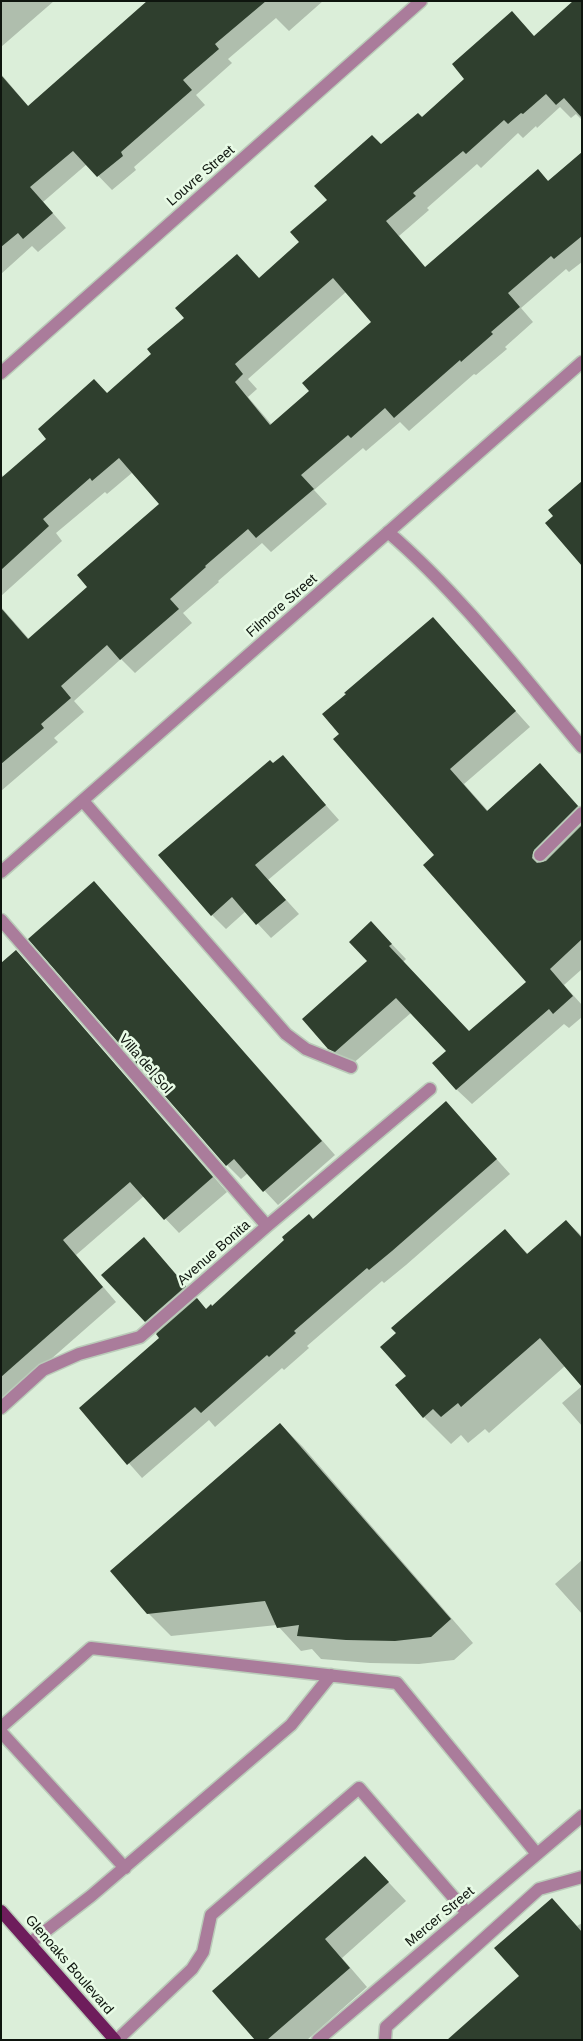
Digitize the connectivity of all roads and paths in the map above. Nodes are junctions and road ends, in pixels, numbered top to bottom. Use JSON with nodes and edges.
{"nodes":[{"id":1,"x":421,"y":1,"type":"edge"},
{"id":2,"x":582,"y":362,"type":"edge"},
{"id":3,"x":1,"y":373,"type":"edge"},
{"id":4,"x":388,"y":532,"type":"junction"},
{"id":5,"x":582,"y":747,"type":"edge"},
{"id":6,"x":83,"y":801,"type":"junction"},
{"id":7,"x":582,"y":813,"type":"edge"},
{"id":8,"x":540,"y":855,"type":"dead end"},
{"id":9,"x":1,"y":872,"type":"edge"},
{"id":10,"x":1,"y":920,"type":"edge"},
{"id":11,"x":351,"y":1067,"type":"dead end"},
{"id":12,"x":430,"y":1089,"type":"dead end"},
{"id":13,"x":267,"y":1226,"type":"junction"},
{"id":14,"x":1,"y":1408,"type":"edge"},
{"id":15,"x":331,"y":1675,"type":"junction"},
{"id":16,"x":1,"y":1726,"type":"edge"},
{"id":17,"x":1,"y":1732,"type":"edge"},
{"id":18,"x":582,"y":1816,"type":"edge"},
{"id":19,"x":537,"y":1854,"type":"junction"},
{"id":20,"x":125,"y":1868,"type":"junction"},
{"id":21,"x":582,"y":1877,"type":"edge"},
{"id":22,"x":1,"y":1911,"type":"edge"},
{"id":23,"x":467,"y":1913,"type":"junction"},
{"id":24,"x":30,"y":1943,"type":"junction"},
{"id":25,"x":116,"y":2040,"type":"edge"},
{"id":26,"x":318,"y":2040,"type":"edge"},
{"id":27,"x":385,"y":2040,"type":"edge"}],
"edges":[{"from":1,"to":3,"type":"street","name":"Louvre Street"},
{"from":2,"to":4,"type":"street","name":"Filmore Street"},
{"from":4,"to":5,"type":"street"},
{"from":4,"to":6,"type":"street","name":"Filmore Street"},
{"from":6,"to":9,"type":"street","name":"Filmore Street"},
{"from":6,"to":11,"type":"street"},
{"from":7,"to":8,"type":"street"},
{"from":10,"to":13,"type":"street","name":"Villa del Sol"},
{"from":12,"to":13,"type":"street","name":"Avenue Bonita"},
{"from":13,"to":14,"type":"street","name":"Avenue Bonita"},
{"from":15,"to":16,"type":"street"},
{"from":15,"to":19,"type":"street"},
{"from":15,"to":20,"type":"street"},
{"from":17,"to":20,"type":"street"},
{"from":18,"to":19,"type":"street","name":"Mercer Street"},
{"from":19,"to":23,"type":"street","name":"Mercer Street"},
{"from":20,"to":24,"type":"street"},
{"from":21,"to":27,"type":"street"},
{"from":22,"to":24,"type":"main road","name":"Glenoaks Boulevard"},
{"from":23,"to":25,"type":"street"},
{"from":23,"to":26,"type":"street","name":"Mercer Street"},
{"from":24,"to":25,"type":"main road","name":"Glenoaks Boulevard"}]}
